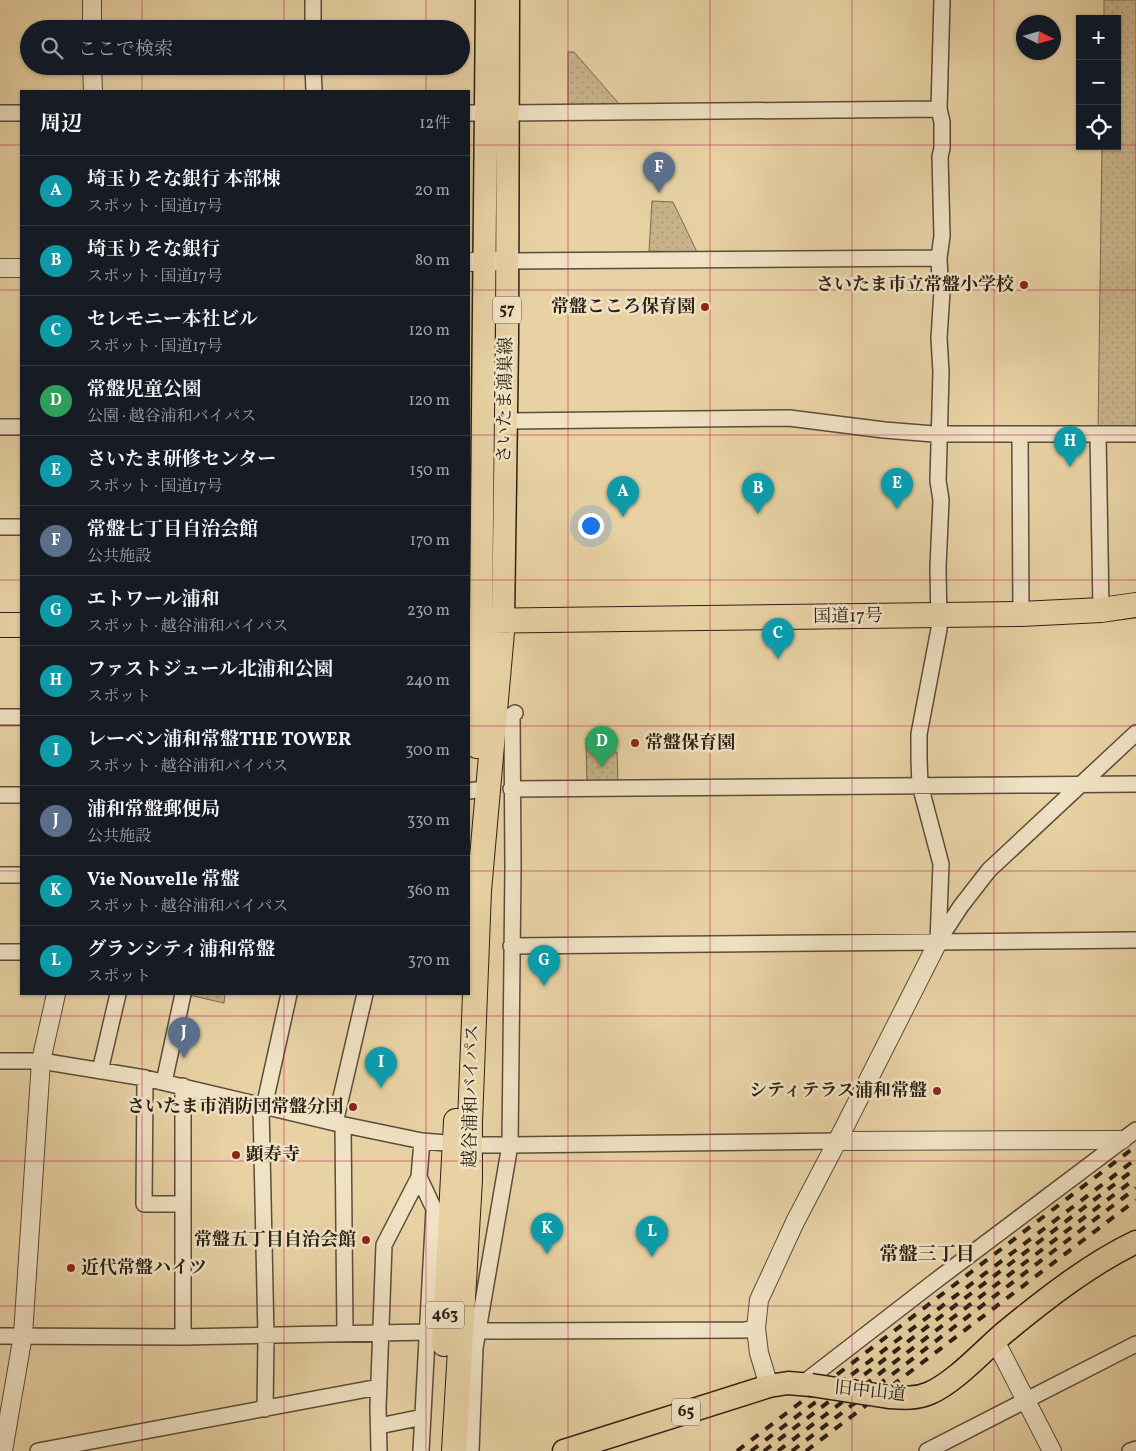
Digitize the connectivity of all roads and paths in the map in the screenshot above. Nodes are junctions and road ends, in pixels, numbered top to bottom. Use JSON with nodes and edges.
{"nodes":[{"id":1,"x":92,"y":0,"type":"edge"},
{"id":2,"x":313,"y":0,"type":"edge"},
{"id":3,"x":487,"y":0,"type":"edge"},
{"id":4,"x":508,"y":0,"type":"edge"},
{"id":5,"x":942,"y":0,"type":"edge"},
{"id":6,"x":92,"y":20,"type":"edge"},
{"id":7,"x":313,"y":20,"type":"edge"},
{"id":8,"x":92,"y":75,"type":"edge"},
{"id":9,"x":313,"y":75,"type":"edge"},
{"id":10,"x":92,"y":90,"type":"edge"},
{"id":11,"x":314,"y":90,"type":"edge"},
{"id":12,"x":940,"y":109,"type":"junction"},
{"id":13,"x":0,"y":113,"type":"edge"},
{"id":14,"x":20,"y":113,"type":"edge"},
{"id":15,"x":488,"y":113,"type":"edge"},
{"id":16,"x":939,"y":258,"type":"junction"},
{"id":17,"x":508,"y":261,"type":"junction"},
{"id":18,"x":477,"y":262,"type":"edge"},
{"id":19,"x":0,"y":268,"type":"edge"},
{"id":20,"x":20,"y":268,"type":"edge"},
{"id":21,"x":486,"y":421,"type":"edge"},
{"id":22,"x":0,"y":427,"type":"edge"},
{"id":23,"x":20,"y":427,"type":"edge"},
{"id":24,"x":940,"y":434,"type":"junction"},
{"id":25,"x":1020,"y":434,"type":"junction"},
{"id":26,"x":1098,"y":434,"type":"junction"},
{"id":27,"x":1136,"y":434,"type":"edge"},
{"id":28,"x":476,"y":522,"type":"edge"},
{"id":29,"x":20,"y":526,"type":"edge"},
{"id":30,"x":0,"y":527,"type":"edge"},
{"id":31,"x":1136,"y":605,"type":"edge"},
{"id":32,"x":1101,"y":610,"type":"junction"},
{"id":33,"x":1021,"y":614,"type":"junction"},
{"id":34,"x":940,"y":616,"type":"junction"},
{"id":35,"x":484,"y":621,"type":"edge"},
{"id":36,"x":0,"y":625,"type":"edge"},
{"id":37,"x":20,"y":625,"type":"edge"},
{"id":38,"x":474,"y":710,"type":"edge"},
{"id":39,"x":515,"y":713,"type":"dead end"},
{"id":40,"x":0,"y":717,"type":"edge"},
{"id":41,"x":20,"y":717,"type":"edge"},
{"id":42,"x":1136,"y":733,"type":"edge"},
{"id":43,"x":1080,"y":784,"type":"junction"},
{"id":44,"x":1136,"y":784,"type":"edge"},
{"id":45,"x":920,"y":785,"type":"junction"},
{"id":46,"x":511,"y":789,"type":"junction"},
{"id":47,"x":472,"y":790,"type":"edge"},
{"id":48,"x":0,"y":795,"type":"edge"},
{"id":49,"x":20,"y":795,"type":"edge"},
{"id":50,"x":0,"y":875,"type":"edge"},
{"id":51,"x":20,"y":875,"type":"edge"},
{"id":52,"x":470,"y":875,"type":"edge"},
{"id":53,"x":1136,"y":940,"type":"edge"},
{"id":54,"x":938,"y":942,"type":"junction"},
{"id":55,"x":512,"y":946,"type":"junction"},
{"id":56,"x":0,"y":952,"type":"edge"},
{"id":57,"x":20,"y":952,"type":"edge"},
{"id":58,"x":56,"y":995,"type":"edge"},
{"id":59,"x":118,"y":995,"type":"edge"},
{"id":60,"x":183,"y":995,"type":"edge"},
{"id":61,"x":289,"y":995,"type":"edge"},
{"id":62,"x":365,"y":995,"type":"edge"},
{"id":63,"x":464,"y":995,"type":"edge"},
{"id":64,"x":0,"y":1061,"type":"edge"},
{"id":65,"x":41,"y":1061,"type":"junction"},
{"id":66,"x":100,"y":1071,"type":"junction"},
{"id":67,"x":145,"y":1078,"type":"junction"},
{"id":68,"x":164,"y":1082,"type":"junction"},
{"id":69,"x":183,"y":1086,"type":"junction"},
{"id":70,"x":263,"y":1106,"type":"junction"},
{"id":71,"x":339,"y":1124,"type":"junction"},
{"id":72,"x":1129,"y":1135,"type":"edge"},
{"id":73,"x":422,"y":1141,"type":"junction"},
{"id":74,"x":838,"y":1141,"type":"junction"},
{"id":75,"x":462,"y":1144,"type":"junction"},
{"id":76,"x":510,"y":1145,"type":"junction"},
{"id":77,"x":419,"y":1178,"type":"junction"},
{"id":78,"x":462,"y":1180,"type":"junction"},
{"id":79,"x":182,"y":1204,"type":"junction"},
{"id":80,"x":1136,"y":1242,"type":"edge"},
{"id":81,"x":756,"y":1328,"type":"junction"},
{"id":82,"x":478,"y":1331,"type":"junction"},
{"id":83,"x":428,"y":1332,"type":"junction"},
{"id":84,"x":345,"y":1333,"type":"junction"},
{"id":85,"x":381,"y":1333,"type":"junction"},
{"id":86,"x":23,"y":1335,"type":"junction"},
{"id":87,"x":0,"y":1336,"type":"edge"},
{"id":88,"x":183,"y":1337,"type":"junction"},
{"id":89,"x":266,"y":1337,"type":"junction"},
{"id":90,"x":994,"y":1342,"type":"junction"},
{"id":91,"x":1136,"y":1344,"type":"edge"},
{"id":92,"x":807,"y":1385,"type":"junction"},
{"id":93,"x":770,"y":1386,"type":"junction"},
{"id":94,"x":379,"y":1387,"type":"junction"},
{"id":95,"x":1027,"y":1400,"type":"junction"},
{"id":96,"x":265,"y":1409,"type":"junction"},
{"id":97,"x":423,"y":1417,"type":"junction"},
{"id":98,"x":379,"y":1426,"type":"junction"},
{"id":99,"x":1136,"y":1449,"type":"edge"},
{"id":100,"x":3,"y":1451,"type":"edge"},
{"id":101,"x":38,"y":1451,"type":"edge"},
{"id":102,"x":379,"y":1451,"type":"edge"},
{"id":103,"x":421,"y":1451,"type":"edge"},
{"id":104,"x":438,"y":1451,"type":"edge"},
{"id":105,"x":454,"y":1451,"type":"edge"},
{"id":106,"x":471,"y":1451,"type":"edge"},
{"id":107,"x":564,"y":1451,"type":"edge"},
{"id":108,"x":927,"y":1451,"type":"edge"},
{"id":109,"x":1052,"y":1451,"type":"edge"},
{"id":110,"x":1130,"y":1451,"type":"edge"}],
"edges":[{"from":1,"to":6,"type":"street"},
{"from":2,"to":7,"type":"street"},
{"from":3,"to":15,"type":"main road","name":"さいたま鴻巣線","number":"57"},
{"from":4,"to":15,"type":"main road","name":"さいたま鴻巣線","number":"57"},
{"from":5,"to":12,"type":"street"},
{"from":8,"to":10,"type":"street"},
{"from":9,"to":11,"type":"street"},
{"from":12,"to":15,"type":"street"},
{"from":12,"to":16,"type":"street"},
{"from":13,"to":14,"type":"street"},
{"from":15,"to":17,"type":"main road","name":"さいたま鴻巣線","number":"57"},
{"from":15,"to":18,"type":"main road","name":"さいたま鴻巣線","number":"57"},
{"from":16,"to":17,"type":"street"},
{"from":16,"to":24,"type":"street"},
{"from":17,"to":18,"type":"street"},
{"from":17,"to":21,"type":"main road","name":"さいたま鴻巣線","number":"57"},
{"from":18,"to":21,"type":"main road","name":"さいたま鴻巣線","number":"57"},
{"from":19,"to":20,"type":"street"},
{"from":21,"to":24,"type":"street"},
{"from":21,"to":28,"type":"main road","name":"さいたま鴻巣線","number":"57"},
{"from":21,"to":35,"type":"main road","name":"さいたま鴻巣線","number":"57"},
{"from":22,"to":23,"type":"street"},
{"from":24,"to":25,"type":"street"},
{"from":24,"to":34,"type":"street"},
{"from":25,"to":26,"type":"street"},
{"from":25,"to":33,"type":"street"},
{"from":26,"to":27,"type":"street"},
{"from":26,"to":32,"type":"street"},
{"from":28,"to":35,"type":"main road","name":"さいたま鴻巣線","number":"57"},
{"from":29,"to":30,"type":"street"},
{"from":31,"to":32,"type":"highway","name":"国道17号"},
{"from":32,"to":33,"type":"highway","name":"国道17号"},
{"from":33,"to":34,"type":"highway","name":"国道17号"},
{"from":34,"to":35,"type":"highway","name":"国道17号"},
{"from":34,"to":45,"type":"street"},
{"from":35,"to":38,"type":"highway"},
{"from":35,"to":75,"type":"highway","name":"越谷浦和バイパス","number":"463"},
{"from":36,"to":37,"type":"highway"},
{"from":38,"to":47,"type":"highway"},
{"from":39,"to":46,"type":"street"},
{"from":40,"to":41,"type":"street"},
{"from":42,"to":43,"type":"street"},
{"from":43,"to":44,"type":"street"},
{"from":43,"to":45,"type":"street"},
{"from":43,"to":54,"type":"street"},
{"from":45,"to":46,"type":"street"},
{"from":45,"to":54,"type":"street"},
{"from":46,"to":55,"type":"street"},
{"from":47,"to":52,"type":"highway"},
{"from":48,"to":49,"type":"street"},
{"from":50,"to":51,"type":"street"},
{"from":53,"to":54,"type":"street"},
{"from":54,"to":55,"type":"street"},
{"from":54,"to":74,"type":"street"},
{"from":55,"to":76,"type":"street"},
{"from":56,"to":57,"type":"street"},
{"from":58,"to":65,"type":"street"},
{"from":59,"to":66,"type":"street"},
{"from":60,"to":68,"type":"street"},
{"from":61,"to":70,"type":"street"},
{"from":62,"to":71,"type":"street"},
{"from":63,"to":75,"type":"highway","name":"越谷浦和バイパス","number":"463"},
{"from":64,"to":65,"type":"street"},
{"from":65,"to":66,"type":"street"},
{"from":65,"to":86,"type":"street"},
{"from":66,"to":67,"type":"street"},
{"from":67,"to":68,"type":"street"},
{"from":67,"to":79,"type":"street"},
{"from":68,"to":69,"type":"street"},
{"from":69,"to":70,"type":"street"},
{"from":69,"to":79,"type":"street"},
{"from":70,"to":71,"type":"street"},
{"from":70,"to":89,"type":"street"},
{"from":71,"to":73,"type":"street"},
{"from":71,"to":84,"type":"street"},
{"from":72,"to":74,"type":"street"},
{"from":72,"to":92,"type":"street"},
{"from":73,"to":75,"type":"street"},
{"from":73,"to":77,"type":"street"},
{"from":74,"to":76,"type":"street"},
{"from":74,"to":81,"type":"street"},
{"from":75,"to":76,"type":"street"},
{"from":75,"to":78,"type":"highway","name":"越谷浦和バイパス","number":"463"},
{"from":76,"to":82,"type":"street"},
{"from":77,"to":83,"type":"street"},
{"from":77,"to":85,"type":"street"},
{"from":78,"to":104,"type":"highway","name":"越谷浦和バイパス","number":"463"},
{"from":78,"to":105,"type":"highway","name":"越谷浦和バイパス","number":"463"},
{"from":79,"to":88,"type":"street"},
{"from":80,"to":90,"type":"main road","name":"旧中山道","number":"65"},
{"from":81,"to":82,"type":"street"},
{"from":81,"to":93,"type":"street"},
{"from":82,"to":106,"type":"street"},
{"from":83,"to":85,"type":"street"},
{"from":83,"to":97,"type":"street"},
{"from":84,"to":85,"type":"street"},
{"from":84,"to":89,"type":"street"},
{"from":85,"to":94,"type":"street"},
{"from":86,"to":87,"type":"street"},
{"from":86,"to":88,"type":"street"},
{"from":86,"to":100,"type":"street"},
{"from":88,"to":89,"type":"street"},
{"from":89,"to":96,"type":"street"},
{"from":90,"to":92,"type":"main road","name":"旧中山道","number":"65","bridge":true},
{"from":90,"to":95,"type":"street"},
{"from":91,"to":95,"type":"street"},
{"from":92,"to":93,"type":"main road","name":"旧中山道","number":"65"},
{"from":93,"to":107,"type":"main road","name":"旧中山道","number":"65"},
{"from":94,"to":96,"type":"street"},
{"from":94,"to":98,"type":"street"},
{"from":95,"to":108,"type":"street"},
{"from":95,"to":109,"type":"street"},
{"from":96,"to":101,"type":"street"},
{"from":97,"to":98,"type":"street"},
{"from":97,"to":103,"type":"street"},
{"from":98,"to":102,"type":"street"},
{"from":99,"to":110,"type":"street"}]}
